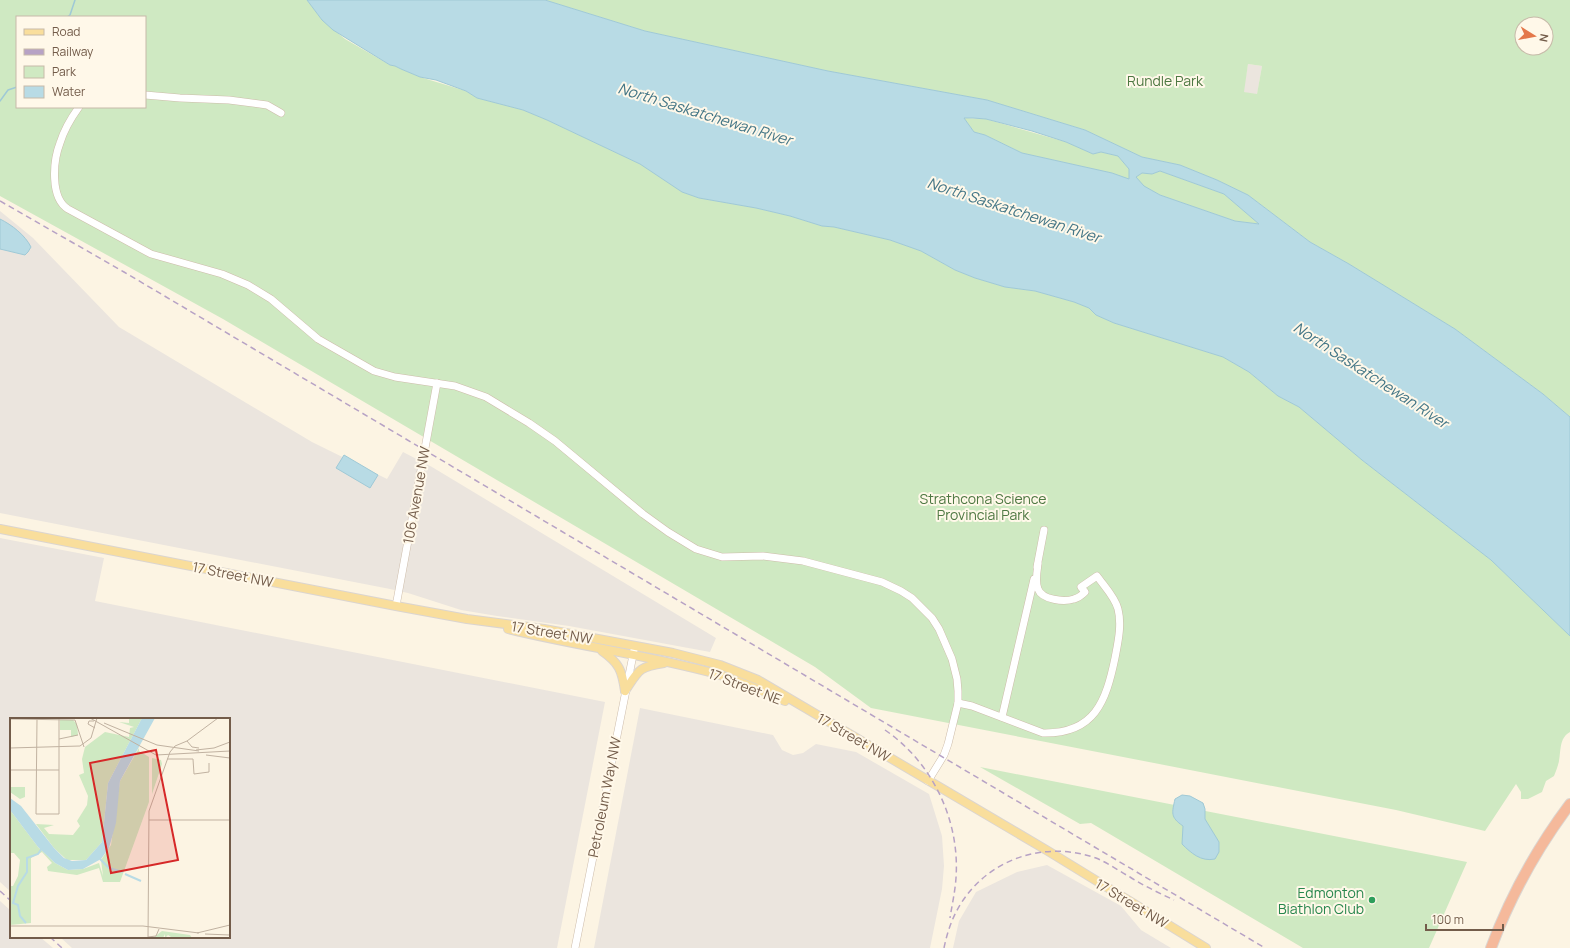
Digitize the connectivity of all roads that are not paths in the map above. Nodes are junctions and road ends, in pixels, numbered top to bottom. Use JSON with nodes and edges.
{"nodes":[{"id":1,"x":146,"y":94,"type":"edge"},
{"id":2,"x":78,"y":108,"type":"edge"},
{"id":3,"x":282,"y":113,"type":"dead end"},
{"id":4,"x":437,"y":383,"type":"junction"},
{"id":5,"x":0,"y":528,"type":"edge"},
{"id":6,"x":1044,"y":530,"type":"dead end"},
{"id":7,"x":1038,"y":564,"type":"junction"},
{"id":8,"x":396,"y":606,"type":"junction"},
{"id":9,"x":467,"y":619,"type":"junction"},
{"id":10,"x":635,"y":646,"type":"junction"},
{"id":11,"x":598,"y":648,"type":"junction"},
{"id":12,"x":633,"y":655,"type":"junction"},
{"id":13,"x":670,"y":662,"type":"junction"},
{"id":14,"x":625,"y":691,"type":"junction"},
{"id":15,"x":958,"y":703,"type":"junction"},
{"id":16,"x":818,"y":716,"type":"junction"},
{"id":17,"x":1002,"y":717,"type":"junction"},
{"id":18,"x":928,"y":781,"type":"junction"},
{"id":19,"x":1570,"y":804,"type":"edge"},
{"id":20,"x":575,"y":948,"type":"edge"},
{"id":21,"x":1206,"y":948,"type":"edge"},
{"id":22,"x":1491,"y":948,"type":"edge"}],
"edges":[{"from":1,"to":3,"type":"street"},
{"from":2,"to":4,"type":"street"},
{"from":4,"to":8,"type":"street","name":"106 Avenue NW"},
{"from":4,"to":15,"type":"street"},
{"from":5,"to":8,"type":"main road","name":"17 Street NW"},
{"from":6,"to":7,"type":"street"},
{"from":7,"to":17,"type":"street"},
{"from":7,"to":17,"type":"street"},
{"from":8,"to":9,"type":"main road","name":"17 Street NW"},
{"from":9,"to":10,"type":"main road","name":"17 Street NW"},
{"from":9,"to":11,"type":"main road","name":"17 Street NW"},
{"from":10,"to":12,"type":"street","name":"Petroleum Way NW"},
{"from":10,"to":16,"type":"main road","name":"17 Street NW"},
{"from":11,"to":12,"type":"main road"},
{"from":11,"to":14,"type":"main road"},
{"from":12,"to":13,"type":"main road"},
{"from":12,"to":14,"type":"street","name":"Petroleum Way NW"},
{"from":13,"to":14,"type":"main road"},
{"from":13,"to":16,"type":"main road","name":"17 Street NE"},
{"from":14,"to":20,"type":"street","name":"Petroleum Way NW"},
{"from":15,"to":17,"type":"street"},
{"from":15,"to":18,"type":"street"},
{"from":16,"to":18,"type":"main road","name":"17 Street NW"},
{"from":18,"to":21,"type":"main road","name":"17 Street NW"},
{"from":19,"to":22,"type":"highway"}]}
